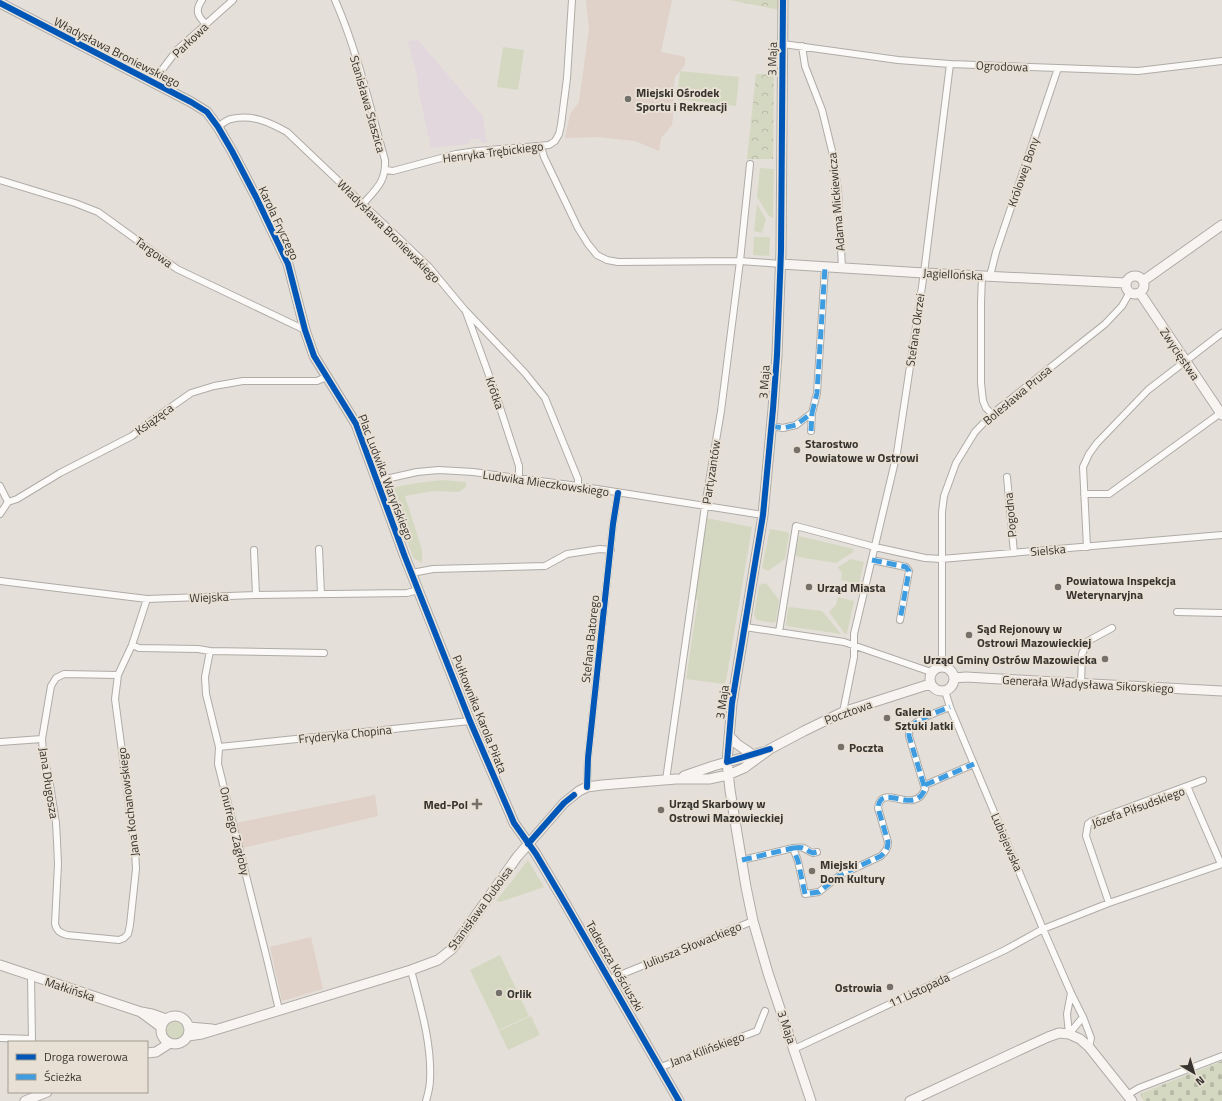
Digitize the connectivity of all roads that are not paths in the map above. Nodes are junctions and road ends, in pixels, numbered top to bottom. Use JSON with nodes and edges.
{"nodes":[{"id":1,"x":202,"y":0,"type":"edge"},
{"id":2,"x":233,"y":0,"type":"edge"},
{"id":3,"x":335,"y":0,"type":"edge"},
{"id":4,"x":572,"y":0,"type":"edge"},
{"id":5,"x":783,"y":0,"type":"edge"},
{"id":6,"x":0,"y":3,"type":"edge"},
{"id":7,"x":206,"y":24,"type":"junction"},
{"id":8,"x":783,"y":44,"type":"junction"},
{"id":9,"x":802,"y":46,"type":"junction"},
{"id":10,"x":1222,"y":61,"type":"edge"},
{"id":11,"x":950,"y":64,"type":"junction"},
{"id":12,"x":1058,"y":68,"type":"junction"},
{"id":13,"x":152,"y":83,"type":"junction"},
{"id":14,"x":218,"y":127,"type":"junction"},
{"id":15,"x":541,"y":146,"type":"junction"},
{"id":16,"x":750,"y":164,"type":"dead end"},
{"id":17,"x":386,"y":170,"type":"junction"},
{"id":18,"x":0,"y":180,"type":"edge"},
{"id":19,"x":363,"y":204,"type":"junction"},
{"id":20,"x":1222,"y":225,"type":"edge"},
{"id":21,"x":740,"y":261,"type":"junction"},
{"id":22,"x":781,"y":264,"type":"junction"},
{"id":23,"x":825,"y":267,"type":"junction"},
{"id":24,"x":842,"y":268,"type":"junction"},
{"id":25,"x":924,"y":273,"type":"junction"},
{"id":26,"x":986,"y":276,"type":"junction"},
{"id":27,"x":1143,"y":281,"type":"junction"},
{"id":28,"x":1126,"y":283,"type":"junction"},
{"id":29,"x":1135,"y":293,"type":"junction"},
{"id":30,"x":464,"y":309,"type":"junction"},
{"id":31,"x":306,"y":330,"type":"junction"},
{"id":32,"x":1222,"y":333,"type":"edge"},
{"id":33,"x":1185,"y":361,"type":"junction"},
{"id":34,"x":326,"y":377,"type":"junction"},
{"id":35,"x":812,"y":413,"type":"junction"},
{"id":36,"x":1222,"y":413,"type":"edge"},
{"id":37,"x":992,"y":414,"type":"junction"},
{"id":38,"x":771,"y":426,"type":"junction"},
{"id":39,"x":811,"y":430,"type":"dead end"},
{"id":40,"x":1007,"y":477,"type":"dead end"},
{"id":41,"x":519,"y":478,"type":"junction"},
{"id":42,"x":377,"y":482,"type":"junction"},
{"id":43,"x":0,"y":486,"type":"edge"},
{"id":44,"x":578,"y":486,"type":"junction"},
{"id":45,"x":618,"y":494,"type":"junction"},
{"id":46,"x":1084,"y":494,"type":"junction"},
{"id":47,"x":8,"y":502,"type":"junction"},
{"id":48,"x":705,"y":506,"type":"junction"},
{"id":49,"x":0,"y":514,"type":"edge"},
{"id":50,"x":763,"y":515,"type":"junction"},
{"id":51,"x":1222,"y":535,"type":"edge"},
{"id":52,"x":875,"y":547,"type":"junction"},
{"id":53,"x":1086,"y":547,"type":"junction"},
{"id":54,"x":319,"y":548,"type":"dead end"},
{"id":55,"x":254,"y":550,"type":"dead end"},
{"id":56,"x":611,"y":550,"type":"junction"},
{"id":57,"x":1014,"y":553,"type":"junction"},
{"id":58,"x":941,"y":559,"type":"junction"},
{"id":59,"x":872,"y":560,"type":"junction"},
{"id":60,"x":412,"y":573,"type":"junction"},
{"id":61,"x":0,"y":580,"type":"edge"},
{"id":62,"x":418,"y":590,"type":"junction"},
{"id":63,"x":321,"y":594,"type":"junction"},
{"id":64,"x":256,"y":595,"type":"junction"},
{"id":65,"x":147,"y":599,"type":"junction"},
{"id":66,"x":1177,"y":612,"type":"dead end"},
{"id":67,"x":1222,"y":612,"type":"edge"},
{"id":68,"x":900,"y":620,"type":"dead end"},
{"id":69,"x":745,"y":627,"type":"junction"},
{"id":70,"x":1112,"y":628,"type":"dead end"},
{"id":71,"x":779,"y":632,"type":"junction"},
{"id":72,"x":132,"y":644,"type":"junction"},
{"id":73,"x":854,"y":645,"type":"junction"},
{"id":74,"x":210,"y":651,"type":"junction"},
{"id":75,"x":324,"y":653,"type":"dead end"},
{"id":76,"x":942,"y":666,"type":"junction"},
{"id":77,"x":931,"y":672,"type":"junction"},
{"id":78,"x":118,"y":675,"type":"junction"},
{"id":79,"x":954,"y":678,"type":"junction"},
{"id":80,"x":930,"y":684,"type":"junction"},
{"id":81,"x":1081,"y":684,"type":"junction"},
{"id":82,"x":945,"y":691,"type":"junction"},
{"id":83,"x":1222,"y":691,"type":"edge"},
{"id":84,"x":950,"y":707,"type":"junction"},
{"id":85,"x":843,"y":712,"type":"junction"},
{"id":86,"x":470,"y":720,"type":"junction"},
{"id":87,"x":729,"y":736,"type":"junction"},
{"id":88,"x":42,"y":739,"type":"junction"},
{"id":89,"x":0,"y":742,"type":"edge"},
{"id":90,"x":219,"y":747,"type":"junction"},
{"id":91,"x":770,"y":750,"type":"junction"},
{"id":92,"x":752,"y":755,"type":"junction"},
{"id":93,"x":727,"y":762,"type":"junction"},
{"id":94,"x":974,"y":764,"type":"junction"},
{"id":95,"x":728,"y":776,"type":"junction"},
{"id":96,"x":676,"y":779,"type":"junction"},
{"id":97,"x":666,"y":780,"type":"junction"},
{"id":98,"x":1203,"y":780,"type":"dead end"},
{"id":99,"x":924,"y":785,"type":"junction"},
{"id":100,"x":1188,"y":786,"type":"junction"},
{"id":101,"x":587,"y":788,"type":"junction"},
{"id":102,"x":528,"y":844,"type":"junction"},
{"id":103,"x":793,"y":848,"type":"junction"},
{"id":104,"x":817,"y":852,"type":"dead end"},
{"id":105,"x":742,"y":860,"type":"junction"},
{"id":106,"x":1221,"y":864,"type":"edge"},
{"id":107,"x":1110,"y":903,"type":"junction"},
{"id":108,"x":753,"y":921,"type":"junction"},
{"id":109,"x":56,"y":929,"type":"joint"},
{"id":110,"x":1043,"y":929,"type":"junction"},
{"id":111,"x":0,"y":965,"type":"edge"},
{"id":112,"x":411,"y":970,"type":"junction"},
{"id":113,"x":31,"y":976,"type":"junction"},
{"id":114,"x":610,"y":979,"type":"junction"},
{"id":115,"x":1071,"y":993,"type":"junction"},
{"id":116,"x":279,"y":1010,"type":"junction"},
{"id":117,"x":766,"y":1011,"type":"dead end"},
{"id":118,"x":1083,"y":1017,"type":"junction"},
{"id":119,"x":164,"y":1023,"type":"junction"},
{"id":120,"x":188,"y":1032,"type":"junction"},
{"id":121,"x":1069,"y":1034,"type":"junction"},
{"id":122,"x":0,"y":1038,"type":"edge"},
{"id":123,"x":32,"y":1040,"type":"edge"},
{"id":124,"x":166,"y":1040,"type":"junction"},
{"id":125,"x":1089,"y":1047,"type":"junction"},
{"id":126,"x":794,"y":1049,"type":"junction"},
{"id":127,"x":148,"y":1051,"type":"edge"},
{"id":128,"x":1222,"y":1056,"type":"edge"},
{"id":129,"x":661,"y":1067,"type":"junction"},
{"id":130,"x":45,"y":1093,"type":"edge"},
{"id":131,"x":35,"y":1097,"type":"edge"},
{"id":132,"x":1130,"y":1098,"type":"edge"},
{"id":133,"x":24,"y":1101,"type":"edge"},
{"id":134,"x":426,"y":1101,"type":"edge"},
{"id":135,"x":679,"y":1101,"type":"edge"},
{"id":136,"x":811,"y":1101,"type":"edge"},
{"id":137,"x":910,"y":1101,"type":"edge"}],
"edges":[{"from":1,"to":7,"type":"street"},
{"from":2,"to":7,"type":"street","name":"Parkowa"},
{"from":3,"to":17,"type":"street","name":"Stanisława Staszica"},
{"from":4,"to":15,"type":"street","name":"Henryka Trębickiego"},
{"from":5,"to":8,"type":"street","name":"3 Maja"},
{"from":6,"to":13,"type":"street","name":"Władysława Broniewskiego"},
{"from":7,"to":13,"type":"street","name":"Parkowa"},
{"from":8,"to":9,"type":"street","name":"Ogrodowa"},
{"from":8,"to":22,"type":"street","name":"3 Maja"},
{"from":9,"to":11,"type":"street","name":"Ogrodowa"},
{"from":9,"to":24,"type":"street","name":"Adama Mickiewicza"},
{"from":10,"to":12,"type":"street","name":"Ogrodowa"},
{"from":11,"to":12,"type":"street","name":"Ogrodowa"},
{"from":11,"to":25,"type":"street","name":"Stefana Okrzei"},
{"from":12,"to":26,"type":"street","name":"Królowej Bony"},
{"from":13,"to":14,"type":"street","name":"Władysława Broniewskiego"},
{"from":14,"to":19,"type":"street","name":"Władysława Broniewskiego"},
{"from":14,"to":31,"type":"street","name":"Karola Fryczego"},
{"from":15,"to":17,"type":"street","name":"Henryka Trębickiego"},
{"from":15,"to":21,"type":"street"},
{"from":16,"to":21,"type":"street","name":"Partyzantów"},
{"from":17,"to":19,"type":"street"},
{"from":18,"to":31,"type":"street","name":"Targowa"},
{"from":19,"to":30,"type":"street","name":"Władysława Broniewskiego"},
{"from":20,"to":27,"type":"street"},
{"from":21,"to":22,"type":"street"},
{"from":21,"to":48,"type":"street","name":"Partyzantów"},
{"from":22,"to":23,"type":"street","name":"Jagiellońska"},
{"from":22,"to":38,"type":"street","name":"3 Maja"},
{"from":23,"to":24,"type":"street","name":"Jagiellońska"},
{"from":23,"to":35,"type":"street"},
{"from":24,"to":25,"type":"street","name":"Jagiellońska"},
{"from":25,"to":26,"type":"street","name":"Jagiellońska"},
{"from":25,"to":52,"type":"street","name":"Stefana Okrzei"},
{"from":26,"to":28,"type":"street","name":"Jagiellońska"},
{"from":26,"to":37,"type":"street","name":"Królowej Bony"},
{"from":27,"to":28,"type":"street"},
{"from":27,"to":29,"type":"street"},
{"from":28,"to":29,"type":"street"},
{"from":29,"to":33,"type":"street","name":"Zwycięstwa"},
{"from":29,"to":37,"type":"street","name":"Bolesława Prusa"},
{"from":30,"to":41,"type":"street","name":"Krótka"},
{"from":30,"to":44,"type":"street","name":"Władysława Broniewskiego"},
{"from":31,"to":34,"type":"street","name":"Karola Fryczego"},
{"from":32,"to":33,"type":"street"},
{"from":33,"to":36,"type":"street","name":"Zwycięstwa"},
{"from":33,"to":46,"type":"street"},
{"from":34,"to":42,"type":"street","name":"Plac Ludwika Waryńskiego"},
{"from":34,"to":47,"type":"street","name":"Książęca"},
{"from":35,"to":38,"type":"street"},
{"from":35,"to":39,"type":"street"},
{"from":36,"to":46,"type":"street"},
{"from":37,"to":58,"type":"street","name":"Bolesława Prusa"},
{"from":38,"to":50,"type":"street","name":"3 Maja"},
{"from":40,"to":57,"type":"street","name":"Pogodna"},
{"from":41,"to":42,"type":"street","name":"Ludwika Mieczkowskiego"},
{"from":41,"to":44,"type":"street","name":"Ludwika Mieczkowskiego"},
{"from":42,"to":60,"type":"street","name":"Plac Ludwika Waryńskiego"},
{"from":43,"to":47,"type":"street"},
{"from":44,"to":45,"type":"street","name":"Ludwika Mieczkowskiego"},
{"from":45,"to":48,"type":"street","name":"Ludwika Mieczkowskiego"},
{"from":45,"to":56,"type":"street","name":"Stefana Batorego"},
{"from":46,"to":53,"type":"street"},
{"from":47,"to":49,"type":"street"},
{"from":48,"to":50,"type":"street","name":"Ludwika Mieczkowskiego"},
{"from":48,"to":97,"type":"street","name":"Partyzantów"},
{"from":50,"to":69,"type":"street","name":"3 Maja"},
{"from":51,"to":53,"type":"street","name":"Sielska"},
{"from":52,"to":58,"type":"street","name":"Sielska"},
{"from":52,"to":59,"type":"street","name":"Stefana Okrzei"},
{"from":52,"to":71,"type":"street","name":"Sielska"},
{"from":53,"to":57,"type":"street","name":"Sielska"},
{"from":54,"to":63,"type":"street"},
{"from":55,"to":64,"type":"street"},
{"from":56,"to":60,"type":"street"},
{"from":56,"to":101,"type":"street","name":"Stefana Batorego"},
{"from":57,"to":58,"type":"street","name":"Sielska"},
{"from":58,"to":76,"type":"street","name":"Bolesława Prusa"},
{"from":59,"to":68,"type":"street"},
{"from":59,"to":73,"type":"street","name":"Stefana Okrzei"},
{"from":60,"to":62,"type":"street","name":"Plac Ludwika Waryńskiego"},
{"from":61,"to":65,"type":"street","name":"Wiejska"},
{"from":62,"to":63,"type":"street","name":"Wiejska"},
{"from":62,"to":86,"type":"street","name":"Pułkownika Karola Piłata"},
{"from":63,"to":64,"type":"street","name":"Wiejska"},
{"from":64,"to":65,"type":"street","name":"Wiejska"},
{"from":65,"to":72,"type":"street","name":"Jana Kochanowskiego"},
{"from":66,"to":67,"type":"street"},
{"from":69,"to":71,"type":"street"},
{"from":69,"to":87,"type":"street","name":"3 Maja"},
{"from":70,"to":81,"type":"street"},
{"from":71,"to":73,"type":"street"},
{"from":72,"to":74,"type":"street"},
{"from":72,"to":78,"type":"street","name":"Jana Kochanowskiego"},
{"from":73,"to":77,"type":"street"},
{"from":73,"to":85,"type":"street","name":"Stefana Okrzei"},
{"from":74,"to":75,"type":"street"},
{"from":74,"to":90,"type":"street","name":"Onufrego Zagłoby"},
{"from":76,"to":77,"type":"street"},
{"from":76,"to":79,"type":"street"},
{"from":77,"to":80,"type":"street"},
{"from":78,"to":88,"type":"street","name":"Jana Długosza"},
{"from":78,"to":109,"type":"street","name":"Jana Kochanowskiego"},
{"from":79,"to":81,"type":"street","name":"Generała Władysława Sikorskiego"},
{"from":79,"to":82,"type":"street"},
{"from":80,"to":82,"type":"street"},
{"from":80,"to":85,"type":"street","name":"Pocztowa"},
{"from":81,"to":83,"type":"street","name":"Generała Władysława Sikorskiego"},
{"from":82,"to":84,"type":"street","name":"Lubiejewska"},
{"from":84,"to":94,"type":"street","name":"Lubiejewska"},
{"from":84,"to":99,"type":"street"},
{"from":85,"to":91,"type":"street","name":"Pocztowa"},
{"from":86,"to":90,"type":"street","name":"Fryderyka Chopina"},
{"from":86,"to":102,"type":"street","name":"Pułkownika Karola Piłata"},
{"from":87,"to":92,"type":"street"},
{"from":87,"to":93,"type":"street","name":"3 Maja"},
{"from":88,"to":89,"type":"street"},
{"from":88,"to":109,"type":"street","name":"Jana Długosza"},
{"from":90,"to":116,"type":"street","name":"Onufrego Zagłoby"},
{"from":91,"to":92,"type":"street","name":"Pocztowa"},
{"from":91,"to":95,"type":"street","name":"Pocztowa"},
{"from":92,"to":93,"type":"street","name":"Pocztowa"},
{"from":93,"to":95,"type":"street","name":"3 Maja"},
{"from":93,"to":96,"type":"street","name":"Stanisława Duboisa"},
{"from":94,"to":99,"type":"street"},
{"from":94,"to":110,"type":"street","name":"Lubiejewska"},
{"from":95,"to":96,"type":"street","name":"Stanisława Duboisa"},
{"from":95,"to":105,"type":"street","name":"3 Maja"},
{"from":96,"to":97,"type":"street","name":"Stanisława Duboisa"},
{"from":97,"to":101,"type":"street","name":"Stanisława Duboisa"},
{"from":98,"to":100,"type":"street"},
{"from":99,"to":103,"type":"street"},
{"from":100,"to":106,"type":"street","name":"Józefa Piłsudskiego"},
{"from":100,"to":107,"type":"street","name":"Józefa Piłsudskiego"},
{"from":101,"to":102,"type":"street","name":"Stanisława Duboisa"},
{"from":102,"to":112,"type":"street","name":"Stanisława Duboisa"},
{"from":102,"to":114,"type":"street","name":"Tadeusza Kościuszki"},
{"from":103,"to":104,"type":"street"},
{"from":103,"to":105,"type":"street"},
{"from":105,"to":108,"type":"street","name":"3 Maja"},
{"from":106,"to":107,"type":"street","name":"Józefa Piłsudskiego"},
{"from":107,"to":110,"type":"street","name":"Józefa Piłsudskiego"},
{"from":108,"to":114,"type":"street","name":"Juliusza Słowackiego"},
{"from":108,"to":126,"type":"street","name":"3 Maja"},
{"from":110,"to":115,"type":"street","name":"Lubiejewska"},
{"from":110,"to":126,"type":"street","name":"11 Listopada"},
{"from":111,"to":113,"type":"street","name":"Małkińska"},
{"from":112,"to":116,"type":"street","name":"Stanisława Duboisa"},
{"from":112,"to":134,"type":"street"},
{"from":113,"to":119,"type":"street","name":"Małkińska"},
{"from":113,"to":123,"type":"street"},
{"from":114,"to":129,"type":"street","name":"Tadeusza Kościuszki"},
{"from":115,"to":118,"type":"street","name":"Lubiejewska"},
{"from":115,"to":121,"type":"street"},
{"from":116,"to":120,"type":"street","name":"Stanisława Duboisa"},
{"from":117,"to":129,"type":"street","name":"Jana Kilińskiego"},
{"from":118,"to":121,"type":"street"},
{"from":118,"to":125,"type":"street","name":"Lubiejewska"},
{"from":119,"to":120,"type":"street"},
{"from":119,"to":124,"type":"street"},
{"from":120,"to":124,"type":"street"},
{"from":121,"to":125,"type":"street"},
{"from":121,"to":137,"type":"street"},
{"from":122,"to":123,"type":"street"},
{"from":124,"to":127,"type":"street"},
{"from":125,"to":132,"type":"street"},
{"from":126,"to":136,"type":"street","name":"3 Maja"},
{"from":128,"to":132,"type":"street"},
{"from":129,"to":135,"type":"street","name":"Tadeusza Kościuszki"},
{"from":130,"to":131,"type":"street"},
{"from":131,"to":133,"type":"street"}]}
